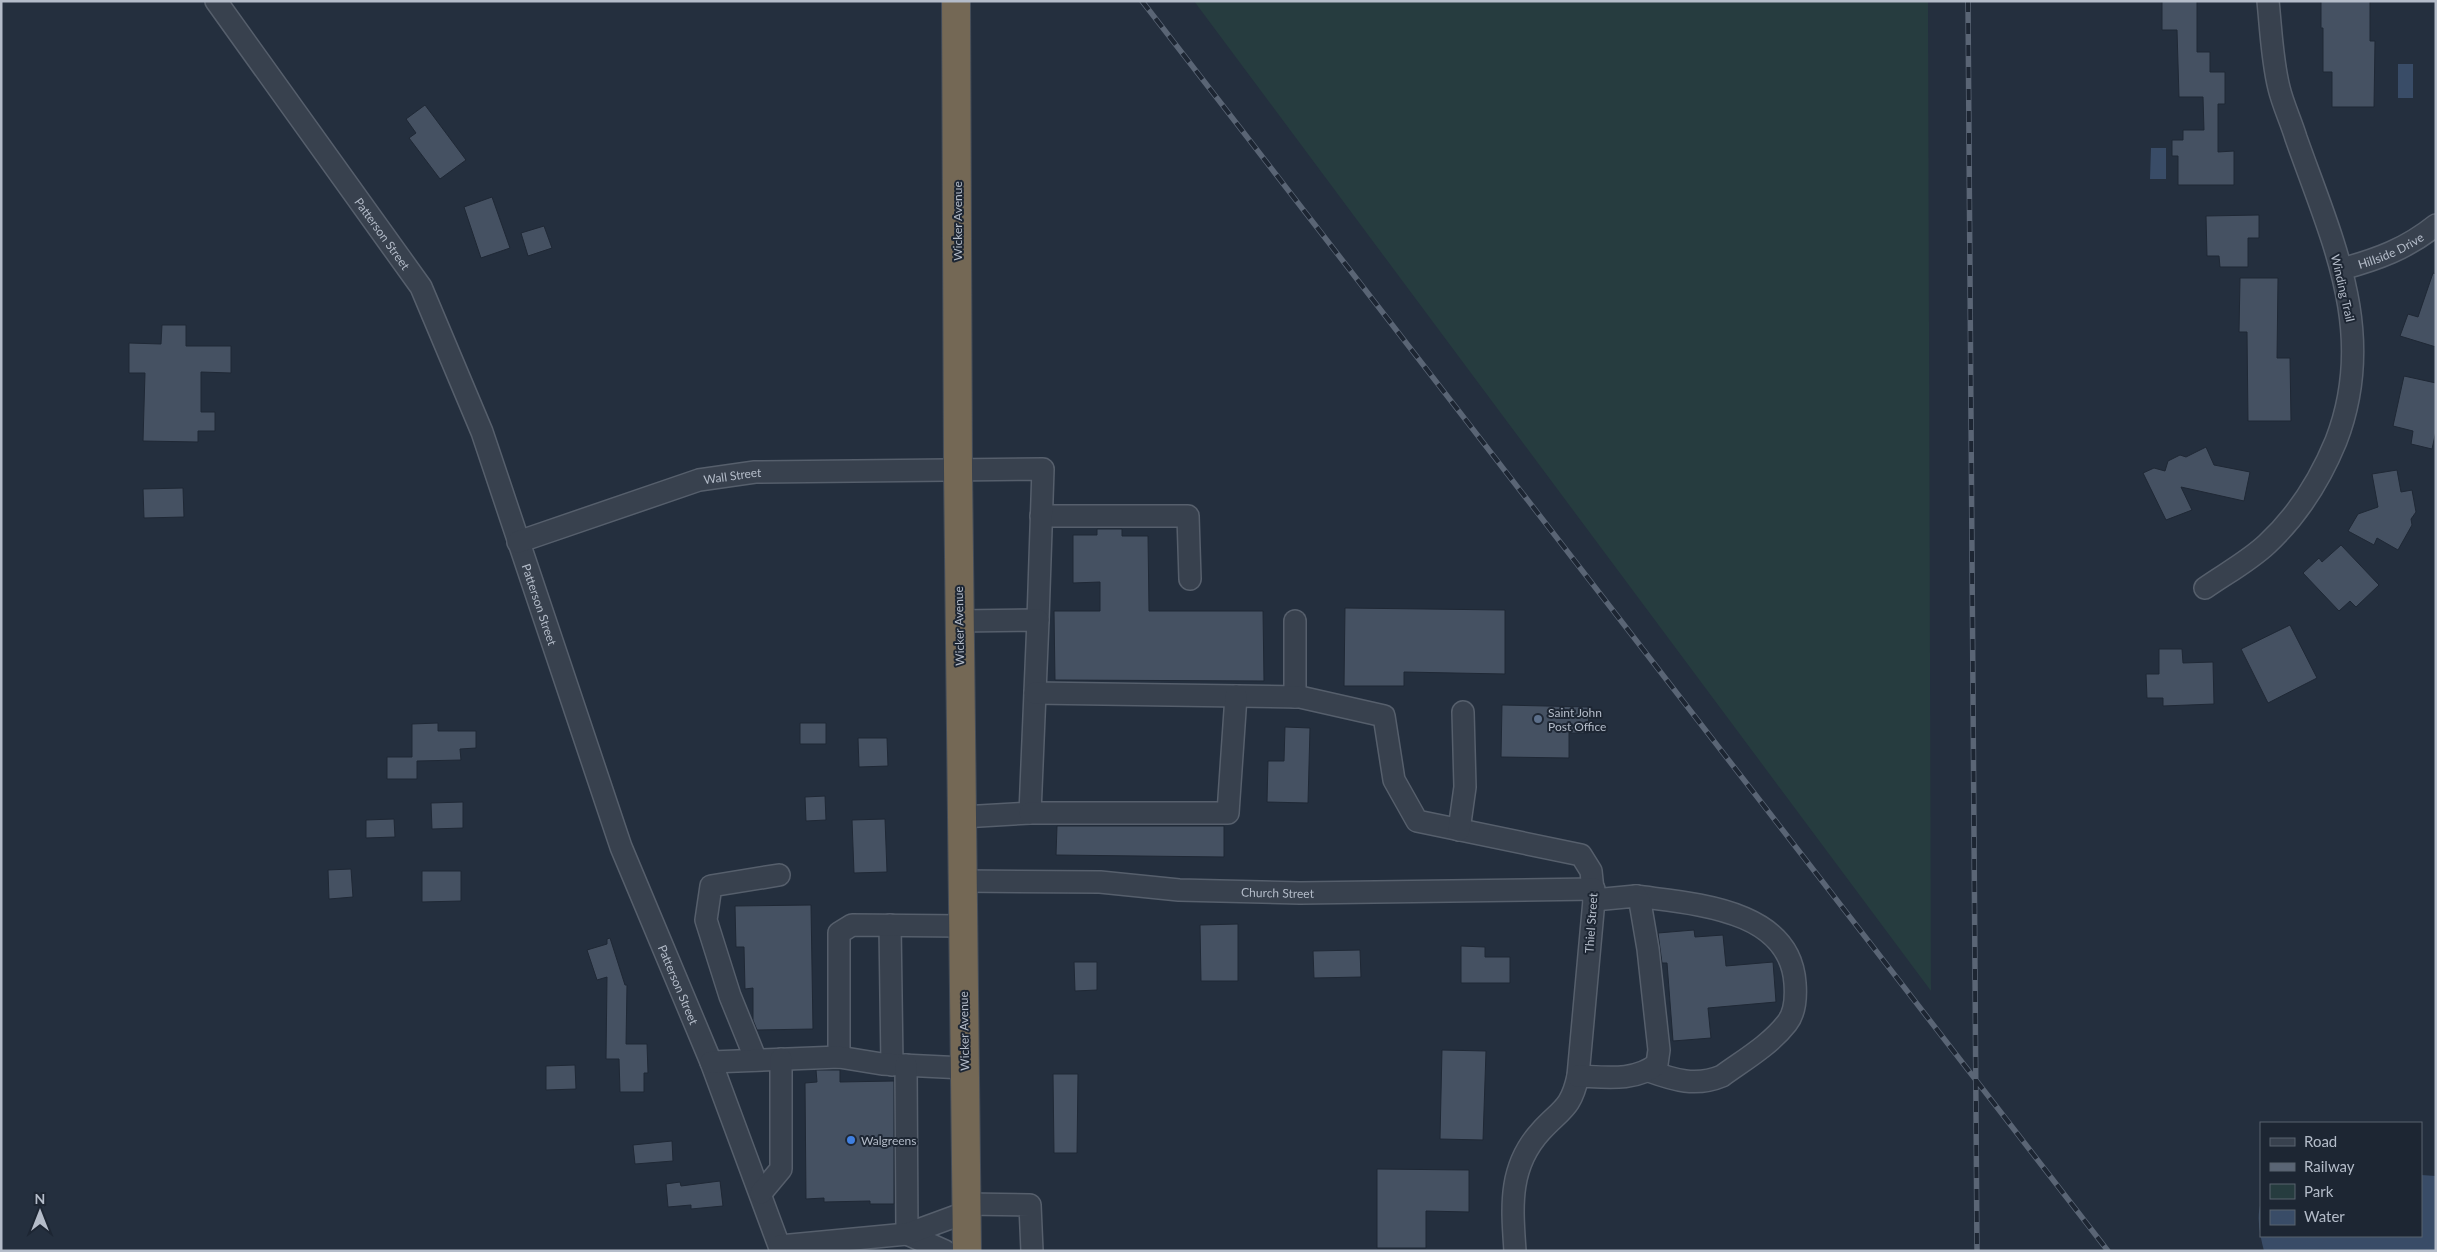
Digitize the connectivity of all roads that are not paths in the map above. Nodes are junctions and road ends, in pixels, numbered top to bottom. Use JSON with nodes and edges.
{"nodes":[{"id":1,"x":216,"y":1,"type":"edge"},
{"id":2,"x":956,"y":1,"type":"edge"},
{"id":3,"x":2268,"y":1,"type":"edge"},
{"id":4,"x":2436,"y":225,"type":"edge"},
{"id":5,"x":2342,"y":270,"type":"junction"},
{"id":6,"x":958,"y":470,"type":"junction"},
{"id":7,"x":1041,"y":516,"type":"junction"},
{"id":8,"x":518,"y":542,"type":"junction"},
{"id":9,"x":1190,"y":579,"type":"dead end"},
{"id":10,"x":2205,"y":588,"type":"dead end"},
{"id":11,"x":1038,"y":620,"type":"junction"},
{"id":12,"x":959,"y":622,"type":"junction"},
{"id":13,"x":1295,"y":622,"type":"dead end"},
{"id":14,"x":1035,"y":693,"type":"junction"},
{"id":15,"x":1236,"y":696,"type":"junction"},
{"id":16,"x":1295,"y":697,"type":"junction"},
{"id":17,"x":1463,"y":712,"type":"dead end"},
{"id":18,"x":1030,"y":813,"type":"junction"},
{"id":19,"x":962,"y":816,"type":"junction"},
{"id":20,"x":1459,"y":830,"type":"junction"},
{"id":21,"x":779,"y":875,"type":"dead end"},
{"id":22,"x":962,"y":881,"type":"junction"},
{"id":23,"x":1594,"y":895,"type":"junction"},
{"id":24,"x":1638,"y":902,"type":"junction"},
{"id":25,"x":890,"y":925,"type":"junction"},
{"id":26,"x":963,"y":926,"type":"junction"},
{"id":27,"x":839,"y":1057,"type":"junction"},
{"id":28,"x":781,"y":1059,"type":"junction"},
{"id":29,"x":756,"y":1060,"type":"junction"},
{"id":30,"x":711,"y":1062,"type":"junction"},
{"id":31,"x":899,"y":1065,"type":"junction"},
{"id":32,"x":964,"y":1068,"type":"junction"},
{"id":33,"x":1649,"y":1071,"type":"junction"},
{"id":34,"x":1578,"y":1076,"type":"junction"},
{"id":35,"x":761,"y":1192,"type":"junction"},
{"id":36,"x":966,"y":1208,"type":"junction"},
{"id":37,"x":901,"y":1240,"type":"edge"},
{"id":38,"x":838,"y":1246,"type":"edge"},
{"id":39,"x":780,"y":1248,"type":"edge"},
{"id":40,"x":945,"y":1251,"type":"edge"},
{"id":41,"x":967,"y":1251,"type":"edge"},
{"id":42,"x":1032,"y":1251,"type":"edge"},
{"id":43,"x":1515,"y":1251,"type":"edge"}],
"edges":[{"from":1,"to":8,"type":"street","name":"Patterson Street"},
{"from":2,"to":6,"type":"highway","name":"Wicker Avenue"},
{"from":3,"to":5,"type":"street","name":"Winding Trail"},
{"from":4,"to":5,"type":"street","name":"Hillside Drive"},
{"from":5,"to":10,"type":"street","name":"Winding Trail"},
{"from":6,"to":7,"type":"street","name":"Wall Street"},
{"from":6,"to":8,"type":"street","name":"Wall Street"},
{"from":6,"to":12,"type":"highway","name":"Wicker Avenue"},
{"from":7,"to":9,"type":"street"},
{"from":7,"to":11,"type":"street"},
{"from":8,"to":30,"type":"street","name":"Patterson Street"},
{"from":11,"to":12,"type":"street"},
{"from":11,"to":14,"type":"street"},
{"from":12,"to":19,"type":"highway","name":"Wicker Avenue"},
{"from":13,"to":16,"type":"street"},
{"from":14,"to":15,"type":"street"},
{"from":14,"to":18,"type":"street"},
{"from":15,"to":16,"type":"street"},
{"from":15,"to":18,"type":"street"},
{"from":16,"to":20,"type":"street","name":"Thiel Street"},
{"from":17,"to":20,"type":"street"},
{"from":18,"to":19,"type":"street"},
{"from":19,"to":22,"type":"highway","name":"Wicker Avenue"},
{"from":20,"to":23,"type":"street","name":"Thiel Street"},
{"from":21,"to":29,"type":"street"},
{"from":22,"to":23,"type":"street","name":"Church Street"},
{"from":22,"to":26,"type":"highway","name":"Wicker Avenue"},
{"from":23,"to":24,"type":"street","name":"Church Street"},
{"from":23,"to":34,"type":"street","name":"Thiel Street"},
{"from":24,"to":33,"type":"street"},
{"from":24,"to":33,"type":"street","name":"Church Street"},
{"from":25,"to":26,"type":"street"},
{"from":25,"to":27,"type":"street"},
{"from":25,"to":31,"type":"street"},
{"from":26,"to":32,"type":"highway","name":"Wicker Avenue"},
{"from":27,"to":28,"type":"street"},
{"from":27,"to":31,"type":"street"},
{"from":28,"to":29,"type":"street"},
{"from":28,"to":35,"type":"street"},
{"from":29,"to":30,"type":"street"},
{"from":30,"to":35,"type":"street","name":"Patterson Street"},
{"from":31,"to":32,"type":"street"},
{"from":31,"to":37,"type":"street"},
{"from":32,"to":36,"type":"highway","name":"Wicker Avenue"},
{"from":33,"to":34,"type":"street"},
{"from":34,"to":43,"type":"street","name":"Thiel Street"},
{"from":35,"to":39,"type":"street","name":"Patterson Street"},
{"from":36,"to":37,"type":"street"},
{"from":36,"to":41,"type":"highway","name":"Wicker Avenue"},
{"from":36,"to":42,"type":"street"},
{"from":37,"to":38,"type":"street"},
{"from":37,"to":40,"type":"street"},
{"from":38,"to":39,"type":"street"}]}
